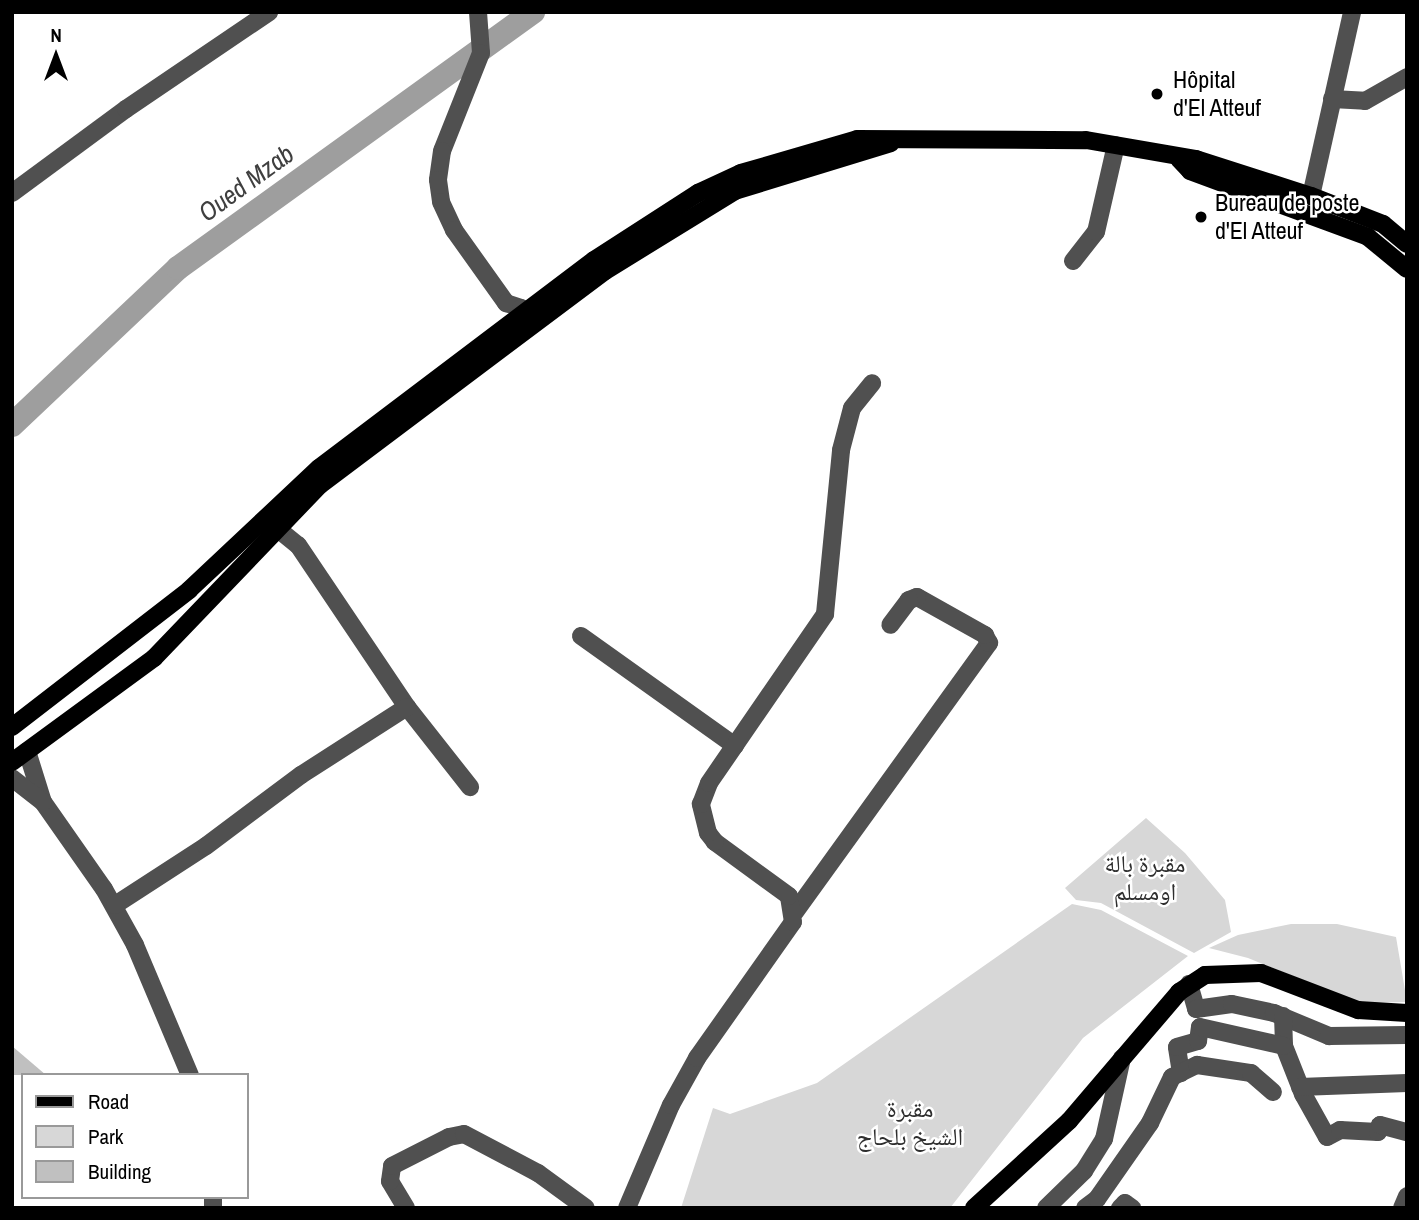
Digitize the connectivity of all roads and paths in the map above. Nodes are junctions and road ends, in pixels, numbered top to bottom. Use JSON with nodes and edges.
{"nodes":[{"id":1,"x":270,"y":12,"type":"edge"},
{"id":2,"x":478,"y":12,"type":"edge"},
{"id":3,"x":1352,"y":12,"type":"edge"},
{"id":4,"x":1407,"y":77,"type":"edge"},
{"id":5,"x":1332,"y":99,"type":"junction"},
{"id":6,"x":1116,"y":145,"type":"junction"},
{"id":7,"x":1180,"y":159,"type":"junction"},
{"id":8,"x":12,"y":193,"type":"edge"},
{"id":9,"x":1320,"y":205,"type":"junction"},
{"id":10,"x":1407,"y":244,"type":"edge"},
{"id":11,"x":1073,"y":261,"type":"dead end"},
{"id":12,"x":1407,"y":269,"type":"edge"},
{"id":13,"x":506,"y":303,"type":"junction"},
{"id":14,"x":531,"y":317,"type":"junction"},
{"id":15,"x":513,"y":331,"type":"junction"},
{"id":16,"x":872,"y":383,"type":"dead end"},
{"id":17,"x":261,"y":519,"type":"junction"},
{"id":18,"x":280,"y":528,"type":"junction"},
{"id":19,"x":189,"y":590,"type":"junction"},
{"id":20,"x":205,"y":606,"type":"junction"},
{"id":21,"x":890,"y":625,"type":"dead end"},
{"id":22,"x":581,"y":636,"type":"dead end"},
{"id":23,"x":407,"y":707,"type":"junction"},
{"id":24,"x":12,"y":727,"type":"edge"},
{"id":25,"x":12,"y":733,"type":"edge"},
{"id":26,"x":735,"y":746,"type":"junction"},
{"id":27,"x":27,"y":751,"type":"junction"},
{"id":28,"x":12,"y":762,"type":"edge"},
{"id":29,"x":12,"y":778,"type":"edge"},
{"id":30,"x":470,"y":787,"type":"dead end"},
{"id":31,"x":43,"y":802,"type":"junction"},
{"id":32,"x":115,"y":905,"type":"junction"},
{"id":33,"x":795,"y":912,"type":"junction"},
{"id":34,"x":1189,"y":984,"type":"junction"},
{"id":35,"x":1210,"y":1006,"type":"junction"},
{"id":36,"x":1407,"y":1013,"type":"edge"},
{"id":37,"x":1283,"y":1016,"type":"junction"},
{"id":38,"x":1210,"y":1028,"type":"junction"},
{"id":39,"x":1407,"y":1035,"type":"edge"},
{"id":40,"x":1284,"y":1046,"type":"junction"},
{"id":41,"x":1122,"y":1058,"type":"junction"},
{"id":42,"x":189,"y":1073,"type":"edge"},
{"id":43,"x":1181,"y":1073,"type":"junction"},
{"id":44,"x":1407,"y":1083,"type":"edge"},
{"id":45,"x":1300,"y":1087,"type":"junction"},
{"id":46,"x":1273,"y":1092,"type":"dead end"},
{"id":47,"x":1407,"y":1132,"type":"edge"},
{"id":48,"x":1093,"y":1159,"type":"junction"},
{"id":49,"x":1116,"y":1172,"type":"junction"},
{"id":50,"x":1407,"y":1196,"type":"edge"},
{"id":51,"x":403,"y":1207,"type":"edge"},
{"id":52,"x":1054,"y":1207,"type":"edge"},
{"id":53,"x":586,"y":1208,"type":"edge"},
{"id":54,"x":627,"y":1208,"type":"edge"},
{"id":55,"x":974,"y":1208,"type":"edge"},
{"id":56,"x":1085,"y":1208,"type":"edge"},
{"id":57,"x":1402,"y":1208,"type":"edge"}],
"edges":[{"from":1,"to":8,"type":"street"},
{"from":2,"to":13,"type":"street"},
{"from":3,"to":5,"type":"street"},
{"from":4,"to":5,"type":"street"},
{"from":5,"to":9,"type":"street"},
{"from":6,"to":7,"type":"main road"},
{"from":6,"to":11,"type":"street"},
{"from":6,"to":14,"type":"main road"},
{"from":7,"to":9,"type":"main road"},
{"from":7,"to":9,"type":"main road"},
{"from":9,"to":10,"type":"main road"},
{"from":9,"to":12,"type":"main road"},
{"from":13,"to":14,"type":"street"},
{"from":13,"to":15,"type":"street"},
{"from":14,"to":15,"type":"main road"},
{"from":15,"to":17,"type":"main road"},
{"from":15,"to":18,"type":"main road"},
{"from":16,"to":26,"type":"street"},
{"from":17,"to":18,"type":"street"},
{"from":17,"to":19,"type":"main road"},
{"from":18,"to":20,"type":"main road"},
{"from":18,"to":23,"type":"street"},
{"from":19,"to":20,"type":"main road"},
{"from":19,"to":24,"type":"main road"},
{"from":20,"to":27,"type":"main road"},
{"from":21,"to":33,"type":"street"},
{"from":22,"to":26,"type":"street"},
{"from":23,"to":30,"type":"street"},
{"from":23,"to":32,"type":"street"},
{"from":25,"to":27,"type":"main road"},
{"from":26,"to":33,"type":"street"},
{"from":27,"to":28,"type":"main road"},
{"from":27,"to":31,"type":"street"},
{"from":29,"to":31,"type":"street"},
{"from":31,"to":32,"type":"street"},
{"from":32,"to":42,"type":"street"},
{"from":33,"to":54,"type":"street"},
{"from":34,"to":35,"type":"street"},
{"from":34,"to":36,"type":"main road"},
{"from":34,"to":41,"type":"main road"},
{"from":35,"to":37,"type":"street"},
{"from":35,"to":38,"type":"street"},
{"from":37,"to":39,"type":"street"},
{"from":37,"to":40,"type":"street"},
{"from":38,"to":40,"type":"street"},
{"from":38,"to":43,"type":"street"},
{"from":40,"to":45,"type":"street"},
{"from":41,"to":48,"type":"street"},
{"from":41,"to":55,"type":"main road"},
{"from":43,"to":46,"type":"street"},
{"from":43,"to":49,"type":"street"},
{"from":44,"to":45,"type":"street"},
{"from":45,"to":47,"type":"street"},
{"from":48,"to":49,"type":"street"},
{"from":48,"to":52,"type":"street"},
{"from":49,"to":56,"type":"street"},
{"from":50,"to":57,"type":"street"},
{"from":51,"to":53,"type":"street"}]}
